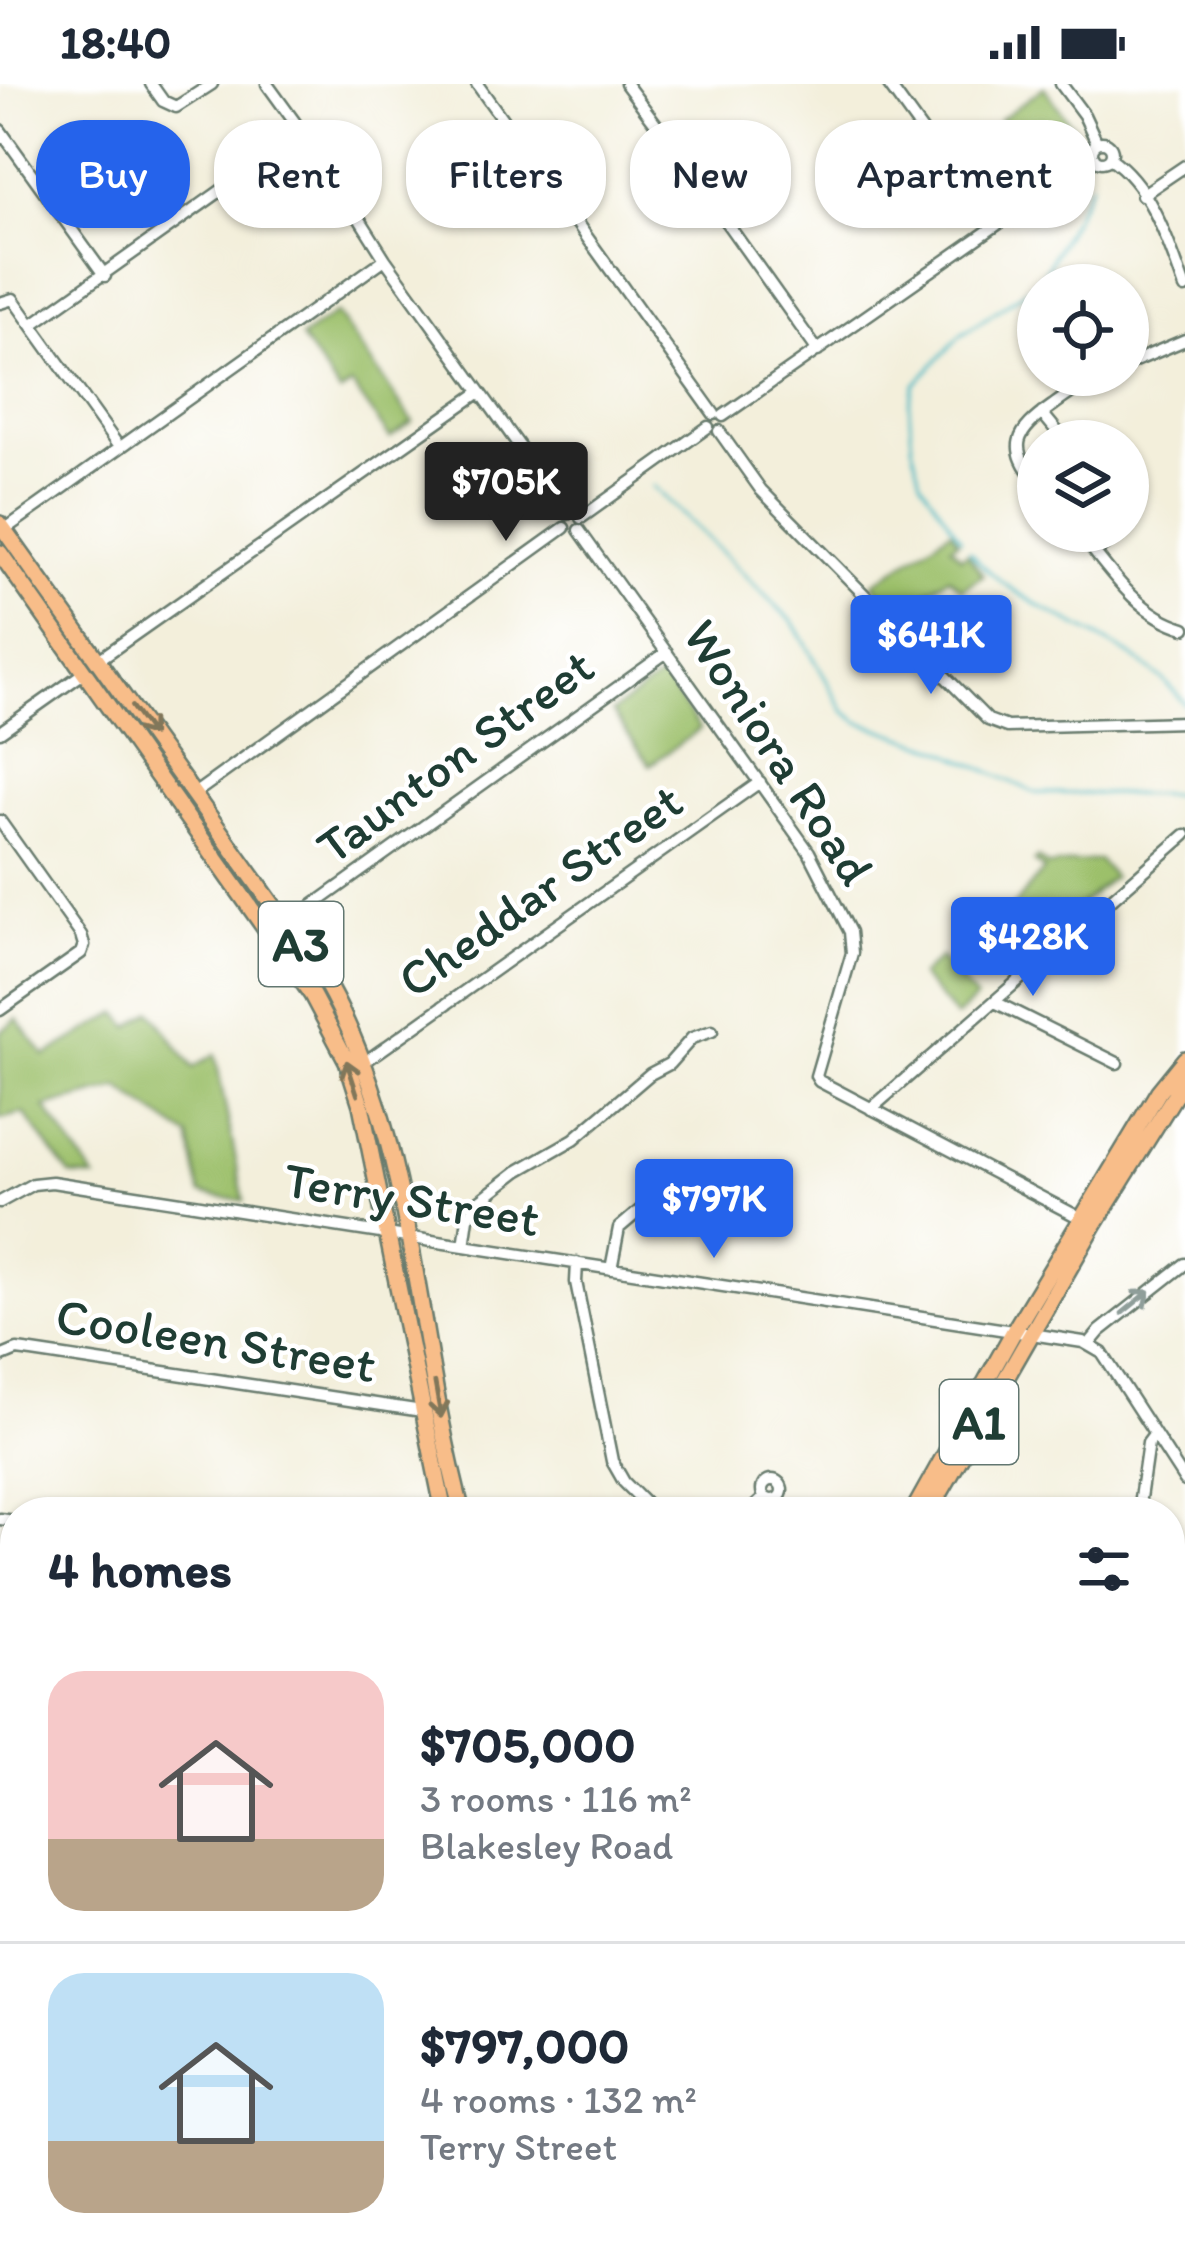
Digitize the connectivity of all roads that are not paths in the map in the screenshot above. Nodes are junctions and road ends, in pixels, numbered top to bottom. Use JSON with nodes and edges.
{"nodes":[{"id":1,"x":151,"y":84,"type":"edge"},
{"id":2,"x":212,"y":84,"type":"edge"},
{"id":3,"x":267,"y":84,"type":"edge"},
{"id":4,"x":477,"y":84,"type":"edge"},
{"id":5,"x":626,"y":84,"type":"edge"},
{"id":6,"x":888,"y":84,"type":"edge"},
{"id":7,"x":1061,"y":84,"type":"edge"},
{"id":8,"x":293,"y":120,"type":"edge"},
{"id":9,"x":653,"y":120,"type":"edge"},
{"id":10,"x":914,"y":120,"type":"edge"},
{"id":11,"x":0,"y":130,"type":"edge"},
{"id":12,"x":1097,"y":143,"type":"junction"},
{"id":13,"x":1095,"y":152,"type":"edge"},
{"id":14,"x":1095,"y":158,"type":"edge"},
{"id":15,"x":1110,"y":158,"type":"junction"},
{"id":16,"x":1185,"y":166,"type":"edge"},
{"id":17,"x":1142,"y":195,"type":"junction"},
{"id":18,"x":214,"y":197,"type":"edge"},
{"id":19,"x":365,"y":228,"type":"edge"},
{"id":20,"x":730,"y":228,"type":"edge"},
{"id":21,"x":988,"y":228,"type":"edge"},
{"id":22,"x":385,"y":259,"type":"junction"},
{"id":23,"x":105,"y":276,"type":"junction"},
{"id":24,"x":1185,"y":288,"type":"edge"},
{"id":25,"x":6,"y":300,"type":"edge"},
{"id":26,"x":32,"y":324,"type":"junction"},
{"id":27,"x":1185,"y":340,"type":"edge"},
{"id":28,"x":818,"y":351,"type":"junction"},
{"id":29,"x":1149,"y":355,"type":"edge"},
{"id":30,"x":480,"y":392,"type":"junction"},
{"id":31,"x":1066,"y":396,"type":"edge"},
{"id":32,"x":1042,"y":413,"type":"junction"},
{"id":33,"x":719,"y":415,"type":"junction"},
{"id":34,"x":1034,"y":420,"type":"edge"},
{"id":35,"x":1048,"y":420,"type":"edge"},
{"id":36,"x":714,"y":429,"type":"junction"},
{"id":37,"x":119,"y":446,"type":"junction"},
{"id":38,"x":566,"y":521,"type":"junction"},
{"id":39,"x":580,"y":524,"type":"junction"},
{"id":40,"x":2,"y":527,"type":"edge"},
{"id":41,"x":1095,"y":552,"type":"edge"},
{"id":42,"x":0,"y":553,"type":"edge"},
{"id":43,"x":1185,"y":628,"type":"edge"},
{"id":44,"x":668,"y":652,"type":"junction"},
{"id":45,"x":91,"y":666,"type":"junction"},
{"id":46,"x":1185,"y":722,"type":"edge"},
{"id":47,"x":0,"y":732,"type":"edge"},
{"id":48,"x":160,"y":779,"type":"junction"},
{"id":49,"x":760,"y":782,"type":"junction"},
{"id":50,"x":194,"y":794,"type":"junction"},
{"id":51,"x":0,"y":821,"type":"edge"},
{"id":52,"x":1185,"y":835,"type":"edge"},
{"id":53,"x":210,"y":850,"type":"junction"},
{"id":54,"x":287,"y":924,"type":"junction"},
{"id":55,"x":995,"y":1001,"type":"junction"},
{"id":56,"x":0,"y":1010,"type":"edge"},
{"id":57,"x":712,"y":1031,"type":"dead end"},
{"id":58,"x":1185,"y":1059,"type":"edge"},
{"id":59,"x":366,"y":1061,"type":"junction"},
{"id":60,"x":1117,"y":1063,"type":"dead end"},
{"id":61,"x":1185,"y":1079,"type":"edge"},
{"id":62,"x":871,"y":1109,"type":"junction"},
{"id":63,"x":685,"y":1172,"type":"dead end"},
{"id":64,"x":0,"y":1202,"type":"edge"},
{"id":65,"x":1089,"y":1222,"type":"junction"},
{"id":66,"x":388,"y":1235,"type":"junction"},
{"id":67,"x":409,"y":1238,"type":"junction"},
{"id":68,"x":464,"y":1246,"type":"junction"},
{"id":69,"x":577,"y":1263,"type":"junction"},
{"id":70,"x":1185,"y":1264,"type":"edge"},
{"id":71,"x":611,"y":1269,"type":"junction"},
{"id":72,"x":1022,"y":1332,"type":"junction"},
{"id":73,"x":1090,"y":1343,"type":"junction"},
{"id":74,"x":0,"y":1357,"type":"edge"},
{"id":75,"x":422,"y":1411,"type":"junction"},
{"id":76,"x":1154,"y":1435,"type":"junction"},
{"id":77,"x":1185,"y":1481,"type":"edge"},
{"id":78,"x":441,"y":1497,"type":"edge"},
{"id":79,"x":459,"y":1497,"type":"edge"},
{"id":80,"x":638,"y":1497,"type":"edge"},
{"id":81,"x":922,"y":1497,"type":"edge"},
{"id":82,"x":937,"y":1497,"type":"edge"},
{"id":83,"x":1140,"y":1497,"type":"edge"}],
"edges":[{"from":1,"to":2,"type":"street"},
{"from":3,"to":8,"type":"street"},
{"from":4,"to":33,"type":"street"},
{"from":5,"to":9,"type":"street"},
{"from":6,"to":10,"type":"street"},
{"from":7,"to":12,"type":"street"},
{"from":11,"to":23,"type":"street"},
{"from":12,"to":13,"type":"street"},
{"from":12,"to":15,"type":"street"},
{"from":14,"to":15,"type":"street"},
{"from":15,"to":17,"type":"street"},
{"from":16,"to":17,"type":"street"},
{"from":17,"to":24,"type":"street"},
{"from":18,"to":23,"type":"street"},
{"from":19,"to":22,"type":"street"},
{"from":20,"to":28,"type":"street"},
{"from":21,"to":28,"type":"street"},
{"from":22,"to":30,"type":"street"},
{"from":22,"to":37,"type":"street"},
{"from":23,"to":26,"type":"street"},
{"from":25,"to":26,"type":"street"},
{"from":26,"to":37,"type":"street"},
{"from":27,"to":29,"type":"street"},
{"from":28,"to":33,"type":"street"},
{"from":30,"to":38,"type":"street"},
{"from":30,"to":45,"type":"street"},
{"from":31,"to":32,"type":"street"},
{"from":32,"to":34,"type":"street"},
{"from":32,"to":35,"type":"street"},
{"from":33,"to":36,"type":"street"},
{"from":36,"to":39,"type":"street"},
{"from":36,"to":46,"type":"street"},
{"from":37,"to":40,"type":"street"},
{"from":38,"to":39,"type":"street"},
{"from":38,"to":50,"type":"street"},
{"from":39,"to":44,"type":"street","name":"Woniora Road"},
{"from":40,"to":45,"type":"highway","number":"A3"},
{"from":41,"to":43,"type":"street"},
{"from":42,"to":45,"type":"highway","number":"A3"},
{"from":44,"to":49,"type":"street","name":"Woniora Road"},
{"from":44,"to":54,"type":"street","name":"Taunton Street"},
{"from":45,"to":47,"type":"street"},
{"from":45,"to":48,"type":"highway","number":"A3"},
{"from":45,"to":50,"type":"highway","number":"A3","one_way":true},
{"from":48,"to":50,"type":"highway"},
{"from":48,"to":53,"type":"highway","number":"A3"},
{"from":49,"to":59,"type":"street","name":"Cheddar Street"},
{"from":49,"to":62,"type":"street","name":"Woniora Road"},
{"from":50,"to":53,"type":"highway"},
{"from":50,"to":54,"type":"highway","number":"A3"},
{"from":51,"to":56,"type":"street"},
{"from":52,"to":55,"type":"street"},
{"from":66,"to":53,"type":"highway","number":"A3","one_way":true},
{"from":54,"to":59,"type":"highway","number":"A3"},
{"from":55,"to":60,"type":"street"},
{"from":55,"to":62,"type":"street"},
{"from":57,"to":68,"type":"street"},
{"from":58,"to":65,"type":"highway","number":"A1"},
{"from":59,"to":67,"type":"highway","number":"A3"},
{"from":61,"to":65,"type":"highway","number":"A1"},
{"from":62,"to":65,"type":"street","name":"Woniora Road"},
{"from":63,"to":71,"type":"street"},
{"from":64,"to":66,"type":"street","name":"Terry Street"},
{"from":65,"to":72,"type":"highway","number":"A1"},
{"from":66,"to":67,"type":"street","name":"Terry Street"},
{"from":66,"to":75,"type":"highway","number":"A3"},
{"from":67,"to":68,"type":"street","name":"Terry Street"},
{"from":67,"to":79,"type":"highway","number":"A3","one_way":true},
{"from":68,"to":69,"type":"street","name":"Terry Street"},
{"from":69,"to":71,"type":"street","name":"Terry Street"},
{"from":69,"to":80,"type":"street"},
{"from":73,"to":70,"type":"street","one_way":true},
{"from":71,"to":72,"type":"street","name":"Terry Street"},
{"from":72,"to":73,"type":"street","name":"Terry Street"},
{"from":72,"to":81,"type":"highway","number":"A1"},
{"from":72,"to":82,"type":"highway","number":"A1"},
{"from":73,"to":76,"type":"street"},
{"from":74,"to":75,"type":"street","name":"Cooleen Street"},
{"from":75,"to":78,"type":"highway","number":"A3"},
{"from":76,"to":77,"type":"street"},
{"from":76,"to":83,"type":"street"}]}
